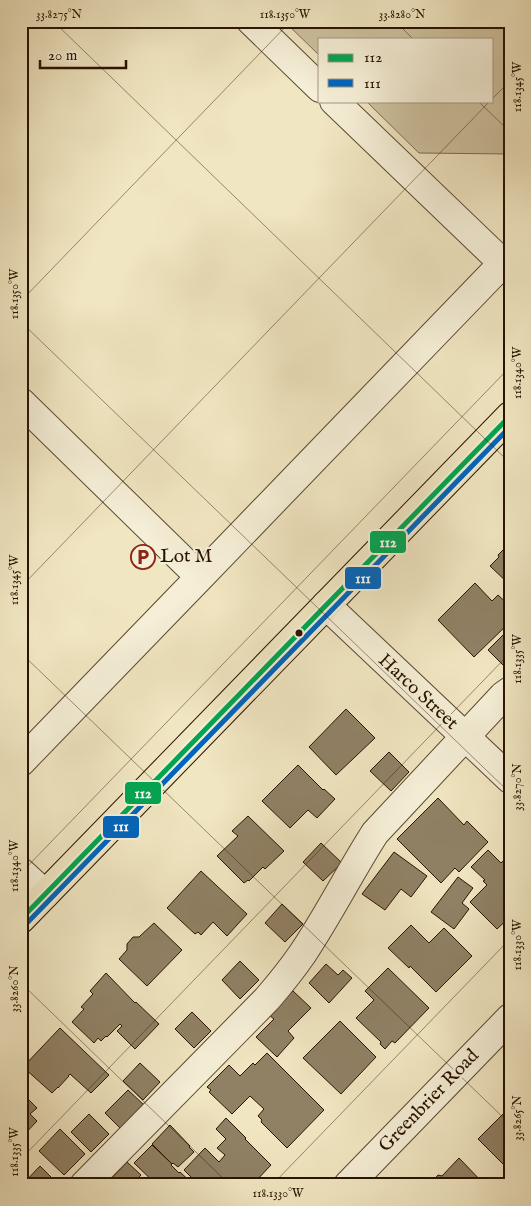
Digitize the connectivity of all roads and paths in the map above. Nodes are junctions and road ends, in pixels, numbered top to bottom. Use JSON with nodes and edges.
{"nodes":[{"id":1,"x":251,"y":21,"type":"edge"},
{"id":2,"x":318,"y":86,"type":"edge"},
{"id":3,"x":335,"y":102,"type":"edge"},
{"id":4,"x":506,"y":267,"type":"edge"},
{"id":5,"x":21,"y":402,"type":"edge"},
{"id":6,"x":510,"y":416,"type":"edge"},
{"id":7,"x":200,"y":578,"type":"junction"},
{"id":8,"x":326,"y":605,"type":"junction"},
{"id":9,"x":510,"y":691,"type":"edge"},
{"id":10,"x":466,"y":737,"type":"junction"},
{"id":11,"x":21,"y":762,"type":"edge"},
{"id":12,"x":510,"y":779,"type":"edge"},
{"id":13,"x":21,"y":872,"type":"edge"},
{"id":14,"x":45,"y":894,"type":"junction"},
{"id":15,"x":21,"y":919,"type":"edge"},
{"id":16,"x":510,"y":1018,"type":"edge"},
{"id":17,"x":84,"y":1185,"type":"edge"},
{"id":18,"x":348,"y":1185,"type":"edge"}],
"edges":[{"from":1,"to":2,"type":"street"},
{"from":3,"to":4,"type":"street"},
{"from":4,"to":7,"type":"street"},
{"from":5,"to":7,"type":"street"},
{"from":6,"to":8,"type":"main road"},
{"from":7,"to":11,"type":"street"},
{"from":8,"to":10,"type":"street","name":"Harco Street"},
{"from":8,"to":14,"type":"main road"},
{"from":9,"to":10,"type":"street"},
{"from":10,"to":12,"type":"street","name":"Harco Street"},
{"from":10,"to":17,"type":"street"},
{"from":13,"to":14,"type":"street"},
{"from":14,"to":15,"type":"main road"},
{"from":16,"to":18,"type":"street","name":"Greenbrier Road"}]}
